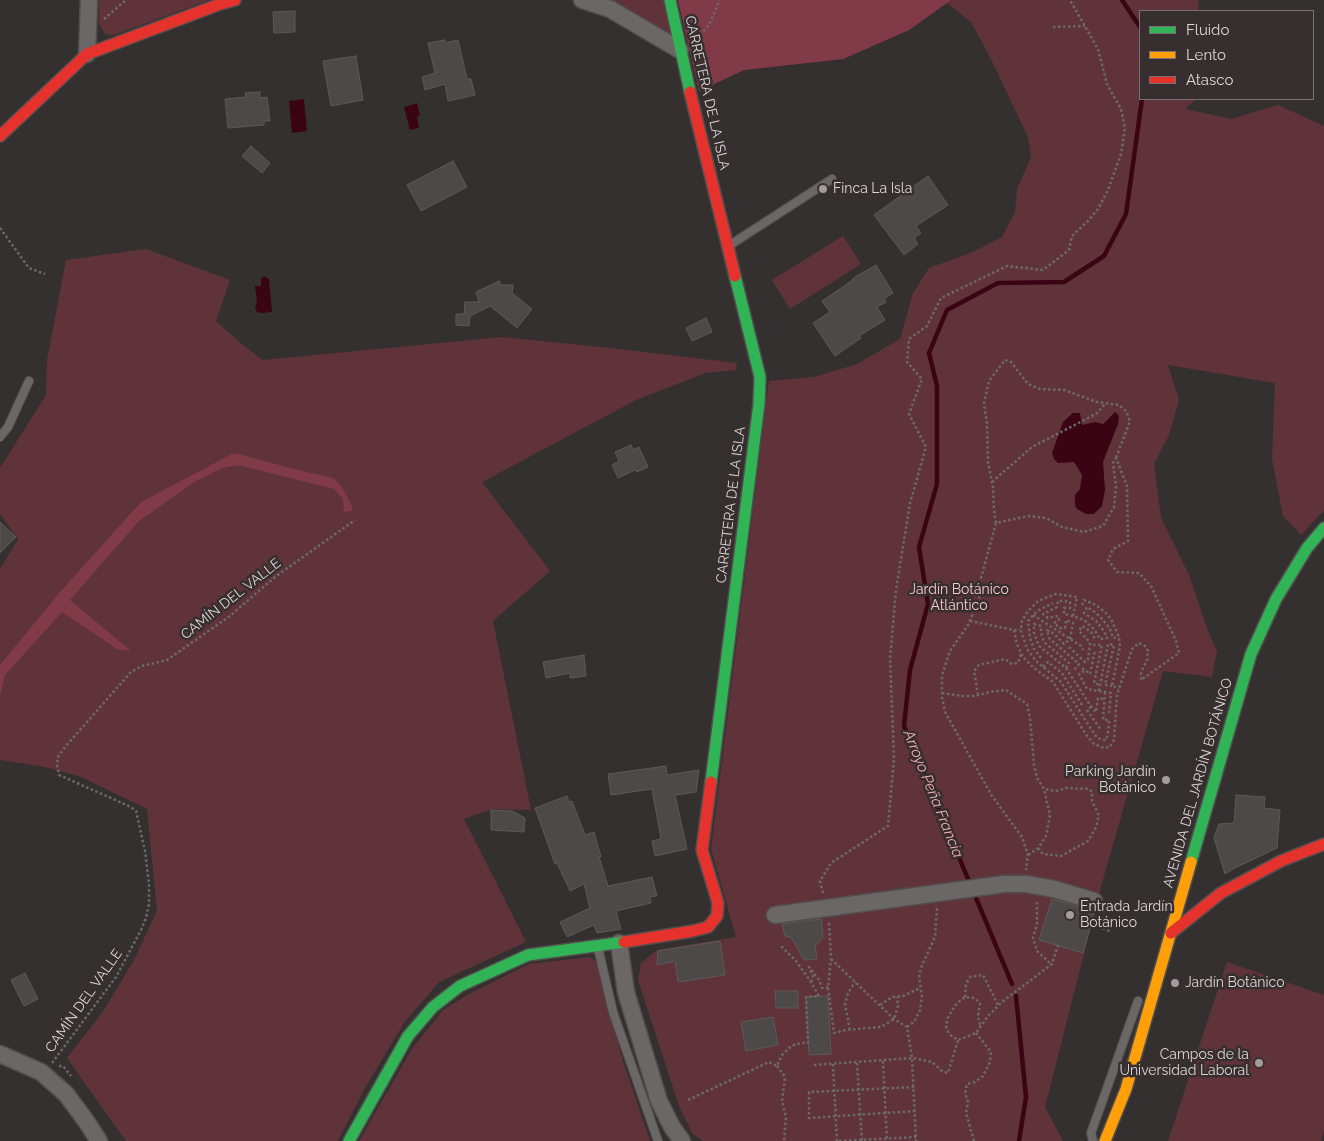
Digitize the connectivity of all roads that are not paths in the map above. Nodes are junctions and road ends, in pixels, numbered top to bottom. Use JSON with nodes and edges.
{"nodes":[{"id":1,"x":89,"y":0,"type":"edge"},
{"id":2,"x":235,"y":0,"type":"edge"},
{"id":3,"x":582,"y":0,"type":"edge"},
{"id":4,"x":670,"y":0,"type":"edge"},
{"id":5,"x":680,"y":50,"type":"junction"},
{"id":6,"x":87,"y":54,"type":"junction"},
{"id":7,"x":0,"y":136,"type":"edge"},
{"id":8,"x":832,"y":178,"type":"dead end"},
{"id":9,"x":728,"y":246,"type":"junction"},
{"id":10,"x":29,"y":381,"type":"dead end"},
{"id":11,"x":0,"y":437,"type":"edge"},
{"id":12,"x":1324,"y":528,"type":"edge"},
{"id":13,"x":1324,"y":844,"type":"edge"},
{"id":14,"x":1094,"y":901,"type":"dead end"},
{"id":15,"x":775,"y":915,"type":"dead end"},
{"id":16,"x":1171,"y":933,"type":"junction"},
{"id":17,"x":619,"y":943,"type":"junction"},
{"id":18,"x":598,"y":946,"type":"junction"},
{"id":19,"x":1162,"y":966,"type":"junction"},
{"id":20,"x":1147,"y":988,"type":"dead end"},
{"id":21,"x":1142,"y":996,"type":"dead end"},
{"id":22,"x":0,"y":1054,"type":"edge"},
{"id":23,"x":1126,"y":1089,"type":"junction"},
{"id":24,"x":99,"y":1141,"type":"edge"},
{"id":25,"x":349,"y":1141,"type":"edge"},
{"id":26,"x":658,"y":1141,"type":"edge"},
{"id":27,"x":682,"y":1141,"type":"edge"},
{"id":28,"x":1093,"y":1141,"type":"edge"},
{"id":29,"x":1105,"y":1141,"type":"edge"},
{"id":30,"x":1114,"y":1141,"type":"edge"}],
"edges":[{"from":1,"to":6,"type":"street"},
{"from":2,"to":6,"type":"main road"},
{"from":3,"to":5,"type":"street"},
{"from":4,"to":5,"type":"main road","name":"CARRETERA DE LA ISLA"},
{"from":5,"to":9,"type":"main road","name":"CARRETERA DE LA ISLA"},
{"from":6,"to":7,"type":"main road"},
{"from":8,"to":9,"type":"lane"},
{"from":9,"to":17,"type":"main road","name":"CARRETERA DE LA ISLA"},
{"from":10,"to":11,"type":"lane"},
{"from":12,"to":16,"type":"main road","name":"AVENIDA DEL JARDÍN BOTÁNICO"},
{"from":13,"to":16,"type":"main road"},
{"from":14,"to":15,"type":"street"},
{"from":16,"to":19,"type":"main road","name":"AVENIDA DEL JARDÍN BOTÁNICO"},
{"from":17,"to":18,"type":"main road","name":"CARRETERA DE LA ISLA"},
{"from":17,"to":27,"type":"street"},
{"from":18,"to":25,"type":"main road","name":"CARRETERA DE LA ISLA"},
{"from":18,"to":26,"type":"lane"},
{"from":19,"to":20,"type":"lane"},
{"from":19,"to":23,"type":"main road","name":"AVENIDA DEL JARDÍN BOTÁNICO"},
{"from":21,"to":28,"type":"lane"},
{"from":22,"to":24,"type":"street"},
{"from":23,"to":29,"type":"main road","name":"AVENIDA DEL JARDÍN BOTÁNICO"},
{"from":23,"to":30,"type":"main road","name":"AVENIDA DEL JARDÍN BOTÁNICO"}]}
